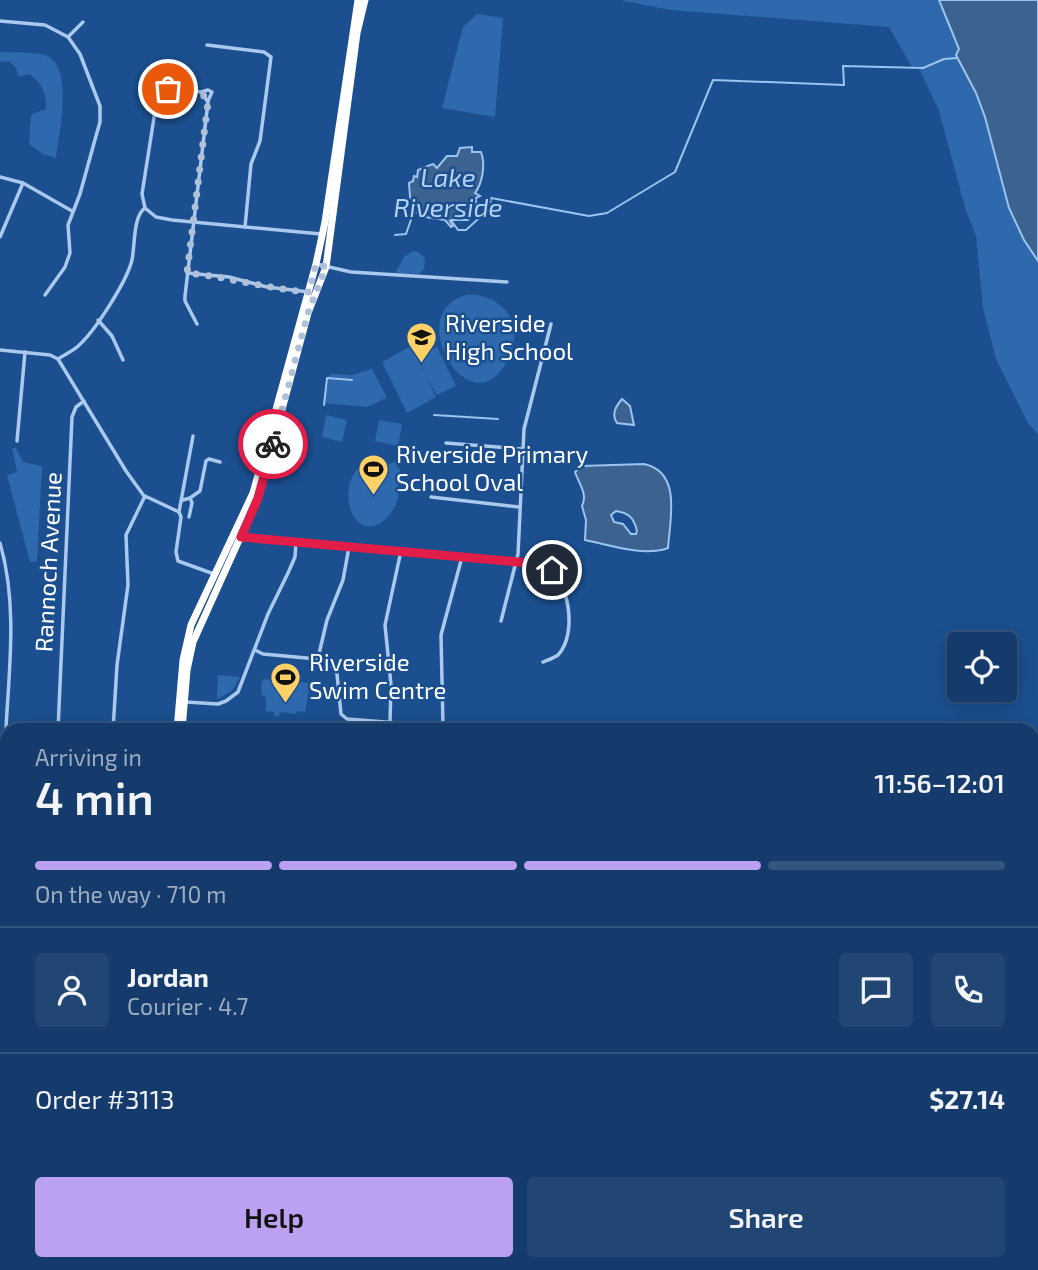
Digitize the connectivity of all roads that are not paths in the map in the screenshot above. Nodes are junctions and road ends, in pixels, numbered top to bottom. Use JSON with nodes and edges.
{"nodes":[{"id":1,"x":365,"y":0,"type":"edge"},
{"id":2,"x":356,"y":2,"type":"edge"},
{"id":3,"x":0,"y":21,"type":"edge"},
{"id":4,"x":83,"y":22,"type":"dead end"},
{"id":5,"x":68,"y":37,"type":"junction"},
{"id":6,"x":207,"y":45,"type":"dead end"},
{"id":7,"x":0,"y":177,"type":"edge"},
{"id":8,"x":23,"y":183,"type":"junction"},
{"id":9,"x":145,"y":208,"type":"junction"},
{"id":10,"x":72,"y":211,"type":"junction"},
{"id":11,"x":192,"y":222,"type":"junction"},
{"id":12,"x":245,"y":227,"type":"junction"},
{"id":13,"x":323,"y":235,"type":"junction"},
{"id":14,"x":0,"y":237,"type":"edge"},
{"id":15,"x":316,"y":264,"type":"junction"},
{"id":16,"x":326,"y":267,"type":"junction"},
{"id":17,"x":187,"y":273,"type":"junction"},
{"id":18,"x":507,"y":282,"type":"dead end"},
{"id":19,"x":309,"y":292,"type":"junction"},
{"id":20,"x":45,"y":295,"type":"dead end"},
{"id":21,"x":98,"y":320,"type":"junction"},
{"id":22,"x":197,"y":324,"type":"dead end"},
{"id":23,"x":551,"y":324,"type":"dead end"},
{"id":24,"x":0,"y":350,"type":"edge"},
{"id":25,"x":25,"y":352,"type":"junction"},
{"id":26,"x":58,"y":359,"type":"junction"},
{"id":27,"x":123,"y":360,"type":"dead end"},
{"id":28,"x":84,"y":401,"type":"junction"},
{"id":29,"x":193,"y":436,"type":"dead end"},
{"id":30,"x":17,"y":441,"type":"dead end"},
{"id":31,"x":446,"y":443,"type":"dead end"},
{"id":32,"x":522,"y":449,"type":"junction"},
{"id":33,"x":219,"y":462,"type":"dead end"},
{"id":34,"x":145,"y":496,"type":"junction"},
{"id":35,"x":431,"y":497,"type":"dead end"},
{"id":36,"x":190,"y":498,"type":"junction"},
{"id":37,"x":183,"y":499,"type":"junction"},
{"id":38,"x":519,"y":507,"type":"junction"},
{"id":39,"x":179,"y":512,"type":"junction"},
{"id":40,"x":189,"y":517,"type":"dead end"},
{"id":41,"x":241,"y":537,"type":"junction"},
{"id":42,"x":296,"y":541,"type":"junction"},
{"id":43,"x":0,"y":543,"type":"edge"},
{"id":44,"x":349,"y":547,"type":"junction"},
{"id":45,"x":401,"y":551,"type":"junction"},
{"id":46,"x":462,"y":557,"type":"junction"},
{"id":47,"x":515,"y":562,"type":"junction"},
{"id":48,"x":214,"y":574,"type":"junction"},
{"id":49,"x":222,"y":577,"type":"junction"},
{"id":50,"x":501,"y":621,"type":"dead end"},
{"id":51,"x":255,"y":650,"type":"junction"},
{"id":52,"x":318,"y":658,"type":"junction"},
{"id":53,"x":543,"y":663,"type":"dead end"},
{"id":54,"x":184,"y":702,"type":"junction"},
{"id":55,"x":390,"y":722,"type":"junction"},
{"id":56,"x":2,"y":723,"type":"edge"},
{"id":57,"x":58,"y":723,"type":"edge"},
{"id":58,"x":113,"y":723,"type":"edge"},
{"id":59,"x":177,"y":723,"type":"edge"},
{"id":60,"x":182,"y":723,"type":"edge"},
{"id":61,"x":403,"y":723,"type":"edge"},
{"id":62,"x":443,"y":723,"type":"edge"}],
"edges":[{"from":1,"to":16,"type":"highway"},
{"from":2,"to":13,"type":"highway"},
{"from":3,"to":5,"type":"street"},
{"from":4,"to":5,"type":"street"},
{"from":5,"to":10,"type":"street"},
{"from":6,"to":12,"type":"street"},
{"from":7,"to":8,"type":"street"},
{"from":8,"to":10,"type":"street"},
{"from":8,"to":14,"type":"street"},
{"from":9,"to":11,"type":"street"},
{"from":9,"to":11,"type":"street"},
{"from":9,"to":21,"type":"street"},
{"from":10,"to":20,"type":"street"},
{"from":11,"to":12,"type":"street"},
{"from":11,"to":17,"type":"street"},
{"from":12,"to":13,"type":"street"},
{"from":13,"to":15,"type":"highway"},
{"from":15,"to":16,"type":"street"},
{"from":15,"to":19,"type":"highway"},
{"from":16,"to":18,"type":"street"},
{"from":16,"to":41,"type":"highway"},
{"from":17,"to":19,"type":"street"},
{"from":17,"to":22,"type":"street"},
{"from":19,"to":48,"type":"highway"},
{"from":21,"to":26,"type":"street"},
{"from":21,"to":27,"type":"street"},
{"from":23,"to":32,"type":"street"},
{"from":24,"to":25,"type":"street"},
{"from":25,"to":26,"type":"street"},
{"from":25,"to":30,"type":"street"},
{"from":26,"to":28,"type":"street"},
{"from":28,"to":34,"type":"street"},
{"from":28,"to":57,"type":"street","name":"Rannoch Avenue"},
{"from":29,"to":37,"type":"street"},
{"from":31,"to":32,"type":"street"},
{"from":32,"to":38,"type":"street"},
{"from":33,"to":36,"type":"street"},
{"from":34,"to":39,"type":"street"},
{"from":34,"to":58,"type":"street"},
{"from":35,"to":38,"type":"street"},
{"from":36,"to":37,"type":"street"},
{"from":36,"to":40,"type":"street"},
{"from":37,"to":39,"type":"street"},
{"from":38,"to":47,"type":"street"},
{"from":39,"to":48,"type":"street"},
{"from":41,"to":42,"type":"street"},
{"from":41,"to":49,"type":"highway"},
{"from":42,"to":44,"type":"street"},
{"from":42,"to":51,"type":"street"},
{"from":43,"to":56,"type":"street"},
{"from":44,"to":45,"type":"street"},
{"from":44,"to":52,"type":"street"},
{"from":45,"to":46,"type":"street"},
{"from":45,"to":55,"type":"street"},
{"from":46,"to":47,"type":"street"},
{"from":46,"to":62,"type":"street"},
{"from":47,"to":50,"type":"street"},
{"from":47,"to":53,"type":"street"},
{"from":48,"to":49,"type":"highway"},
{"from":48,"to":59,"type":"highway"},
{"from":49,"to":54,"type":"highway"},
{"from":51,"to":52,"type":"street"},
{"from":51,"to":54,"type":"street"},
{"from":52,"to":55,"type":"street"},
{"from":54,"to":60,"type":"highway"},
{"from":55,"to":61,"type":"street"}]}
